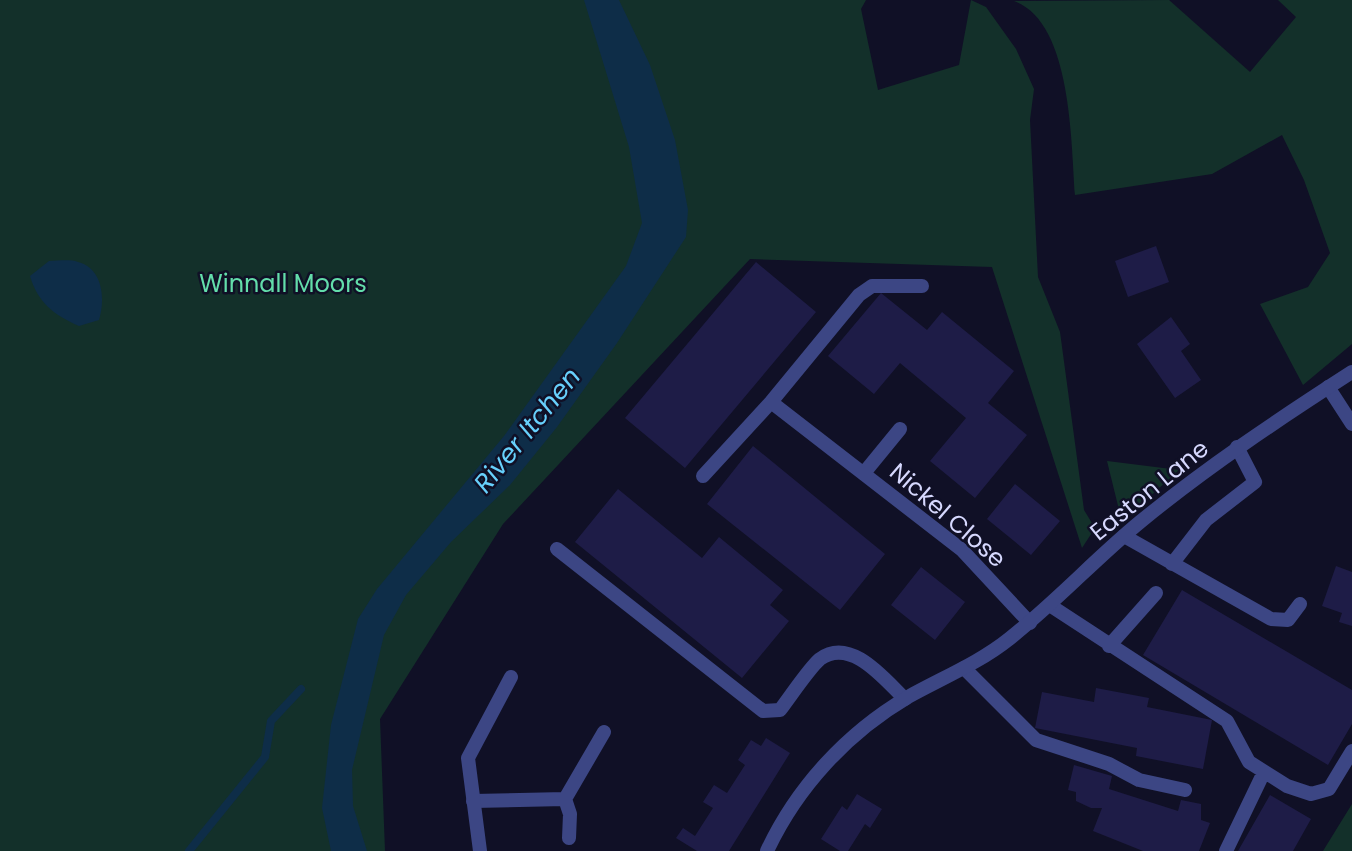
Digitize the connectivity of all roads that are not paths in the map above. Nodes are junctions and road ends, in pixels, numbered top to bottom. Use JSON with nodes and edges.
{"nodes":[{"id":1,"x":922,"y":286,"type":"dead end"},
{"id":2,"x":1352,"y":372,"type":"edge"},
{"id":3,"x":1328,"y":387,"type":"junction"},
{"id":4,"x":771,"y":402,"type":"junction"},
{"id":5,"x":1352,"y":424,"type":"edge"},
{"id":6,"x":900,"y":429,"type":"dead end"},
{"id":7,"x":1237,"y":447,"type":"junction"},
{"id":8,"x":864,"y":473,"type":"junction"},
{"id":9,"x":703,"y":476,"type":"dead end"},
{"id":10,"x":1124,"y":536,"type":"junction"},
{"id":11,"x":557,"y":549,"type":"dead end"},
{"id":12,"x":1172,"y":565,"type":"junction"},
{"id":13,"x":1156,"y":593,"type":"dead end"},
{"id":14,"x":1300,"y":604,"type":"dead end"},
{"id":15,"x":1051,"y":606,"type":"junction"},
{"id":16,"x":1030,"y":623,"type":"junction"},
{"id":17,"x":1108,"y":646,"type":"junction"},
{"id":18,"x":964,"y":668,"type":"junction"},
{"id":19,"x":511,"y":677,"type":"dead end"},
{"id":20,"x":905,"y":699,"type":"junction"},
{"id":21,"x":604,"y":733,"type":"dead end"},
{"id":22,"x":1352,"y":751,"type":"edge"},
{"id":23,"x":1264,"y":772,"type":"junction"},
{"id":24,"x":1185,"y":790,"type":"dead end"},
{"id":25,"x":565,"y":799,"type":"junction"},
{"id":26,"x":473,"y":801,"type":"junction"},
{"id":27,"x":569,"y":838,"type":"dead end"},
{"id":28,"x":480,"y":851,"type":"edge"},
{"id":29,"x":767,"y":851,"type":"edge"},
{"id":30,"x":1226,"y":851,"type":"edge"}],
"edges":[{"from":1,"to":4,"type":"street"},
{"from":2,"to":3,"type":"street","name":"Easton Lane"},
{"from":3,"to":5,"type":"street"},
{"from":3,"to":7,"type":"street","name":"Easton Lane"},
{"from":4,"to":8,"type":"street","name":"Nickel Close"},
{"from":4,"to":9,"type":"street"},
{"from":6,"to":8,"type":"street","name":"Nickel Close"},
{"from":7,"to":10,"type":"street","name":"Easton Lane"},
{"from":7,"to":12,"type":"street"},
{"from":8,"to":16,"type":"street","name":"Nickel Close"},
{"from":10,"to":12,"type":"street"},
{"from":10,"to":15,"type":"street","name":"Easton Lane"},
{"from":11,"to":20,"type":"street"},
{"from":12,"to":14,"type":"street"},
{"from":13,"to":17,"type":"street"},
{"from":15,"to":16,"type":"street","name":"Easton Lane"},
{"from":15,"to":17,"type":"street"},
{"from":16,"to":18,"type":"street","name":"Easton Lane"},
{"from":17,"to":23,"type":"street"},
{"from":18,"to":20,"type":"street","name":"Easton Lane"},
{"from":18,"to":24,"type":"street"},
{"from":19,"to":26,"type":"street"},
{"from":20,"to":29,"type":"street","name":"Easton Lane"},
{"from":21,"to":25,"type":"street"},
{"from":22,"to":23,"type":"street"},
{"from":23,"to":30,"type":"street"},
{"from":25,"to":26,"type":"street"},
{"from":25,"to":27,"type":"street"},
{"from":26,"to":28,"type":"street"}]}
